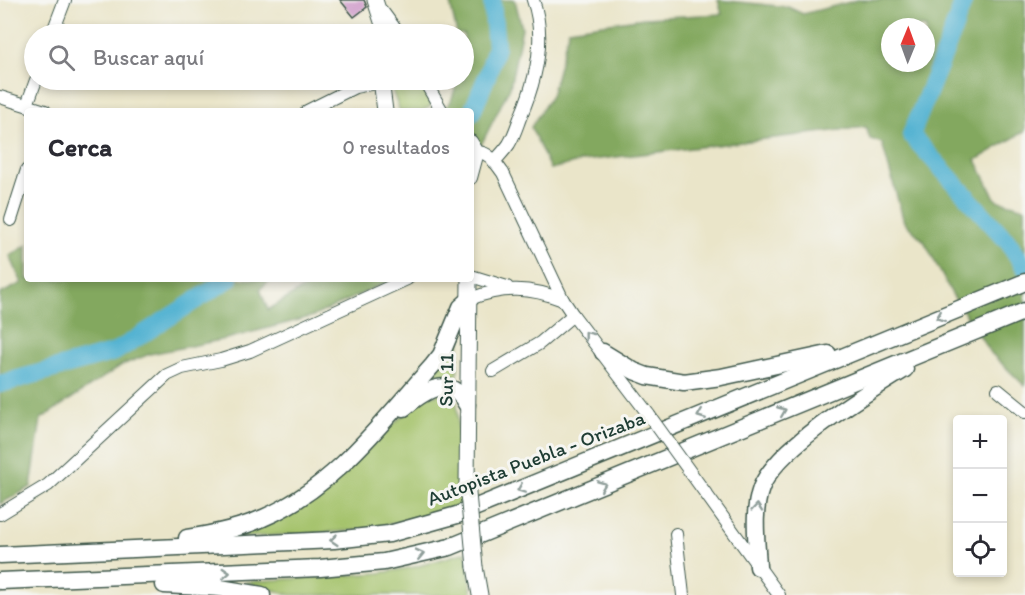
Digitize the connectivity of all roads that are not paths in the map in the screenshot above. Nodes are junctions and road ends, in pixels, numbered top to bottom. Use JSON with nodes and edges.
{"nodes":[{"id":1,"x":65,"y":0,"type":"edge"},
{"id":2,"x":375,"y":0,"type":"edge"},
{"id":3,"x":533,"y":0,"type":"edge"},
{"id":4,"x":56,"y":24,"type":"edge"},
{"id":5,"x":382,"y":24,"type":"edge"},
{"id":6,"x":392,"y":24,"type":"edge"},
{"id":7,"x":32,"y":90,"type":"edge"},
{"id":8,"x":349,"y":90,"type":"edge"},
{"id":9,"x":382,"y":90,"type":"edge"},
{"id":10,"x":430,"y":90,"type":"edge"},
{"id":11,"x":0,"y":97,"type":"edge"},
{"id":12,"x":27,"y":105,"type":"junction"},
{"id":13,"x":36,"y":108,"type":"edge"},
{"id":14,"x":313,"y":108,"type":"edge"},
{"id":15,"x":385,"y":108,"type":"edge"},
{"id":16,"x":440,"y":108,"type":"edge"},
{"id":17,"x":476,"y":148,"type":"edge"},
{"id":18,"x":494,"y":162,"type":"junction"},
{"id":19,"x":24,"y":179,"type":"edge"},
{"id":20,"x":11,"y":220,"type":"dead end"},
{"id":21,"x":474,"y":279,"type":"edge"},
{"id":22,"x":400,"y":282,"type":"edge"},
{"id":23,"x":470,"y":282,"type":"edge"},
{"id":24,"x":1025,"y":282,"type":"edge"},
{"id":25,"x":511,"y":288,"type":"junction"},
{"id":26,"x":470,"y":298,"type":"junction"},
{"id":27,"x":563,"y":300,"type":"junction"},
{"id":28,"x":1025,"y":311,"type":"edge"},
{"id":29,"x":573,"y":315,"type":"junction"},
{"id":30,"x":915,"y":327,"type":"junction"},
{"id":31,"x":945,"y":344,"type":"junction"},
{"id":32,"x":603,"y":352,"type":"junction"},
{"id":33,"x":493,"y":371,"type":"dead end"},
{"id":34,"x":998,"y":390,"type":"dead end"},
{"id":35,"x":466,"y":405,"type":"junction"},
{"id":36,"x":1025,"y":412,"type":"edge"},
{"id":37,"x":352,"y":455,"type":"junction"},
{"id":38,"x":0,"y":514,"type":"edge"},
{"id":39,"x":676,"y":534,"type":"dead end"},
{"id":40,"x":79,"y":553,"type":"junction"},
{"id":41,"x":0,"y":555,"type":"edge"},
{"id":42,"x":758,"y":567,"type":"junction"},
{"id":43,"x":44,"y":579,"type":"junction"},
{"id":44,"x":0,"y":581,"type":"edge"},
{"id":45,"x":262,"y":595,"type":"edge"},
{"id":46,"x":480,"y":595,"type":"edge"},
{"id":47,"x":683,"y":595,"type":"edge"},
{"id":48,"x":779,"y":595,"type":"edge"}],
"edges":[{"from":1,"to":4,"type":"street"},
{"from":2,"to":5,"type":"main road"},
{"from":2,"to":6,"type":"street"},
{"from":3,"to":18,"type":"street"},
{"from":7,"to":12,"type":"street"},
{"from":8,"to":14,"type":"street"},
{"from":9,"to":15,"type":"main road"},
{"from":10,"to":16,"type":"street"},
{"from":11,"to":12,"type":"street"},
{"from":12,"to":13,"type":"street"},
{"from":17,"to":18,"type":"street"},
{"from":18,"to":27,"type":"street"},
{"from":19,"to":20,"type":"street"},
{"from":21,"to":25,"type":"street"},
{"from":22,"to":38,"type":"street"},
{"from":23,"to":26,"type":"main road","name":"Sur 11"},
{"from":24,"to":30,"type":"highway","name":"Autopista Puebla - Orizaba","one_way":true},
{"from":25,"to":26,"type":"street"},
{"from":25,"to":27,"type":"street"},
{"from":26,"to":35,"type":"main road","name":"Sur 11"},
{"from":26,"to":37,"type":"highway"},
{"from":27,"to":29,"type":"street"},
{"from":28,"to":31,"type":"highway"},
{"from":32,"to":29,"type":"street","one_way":true},
{"from":29,"to":33,"type":"street"},
{"from":30,"to":32,"type":"highway"},
{"from":30,"to":40,"type":"highway","name":"Autopista Puebla - Orizaba","one_way":true},
{"from":42,"to":31,"type":"highway","one_way":true},
{"from":43,"to":31,"type":"highway","one_way":true},
{"from":32,"to":42,"type":"street","bridge":true},
{"from":34,"to":36,"type":"street"},
{"from":35,"to":37,"type":"highway"},
{"from":35,"to":46,"type":"main road","name":"Sur 11","bridge":true},
{"from":37,"to":40,"type":"highway"},
{"from":39,"to":47,"type":"street"},
{"from":40,"to":41,"type":"highway","name":"Autopista Puebla - Orizaba"},
{"from":42,"to":48,"type":"street"},
{"from":43,"to":44,"type":"highway"},
{"from":43,"to":45,"type":"highway"}]}
